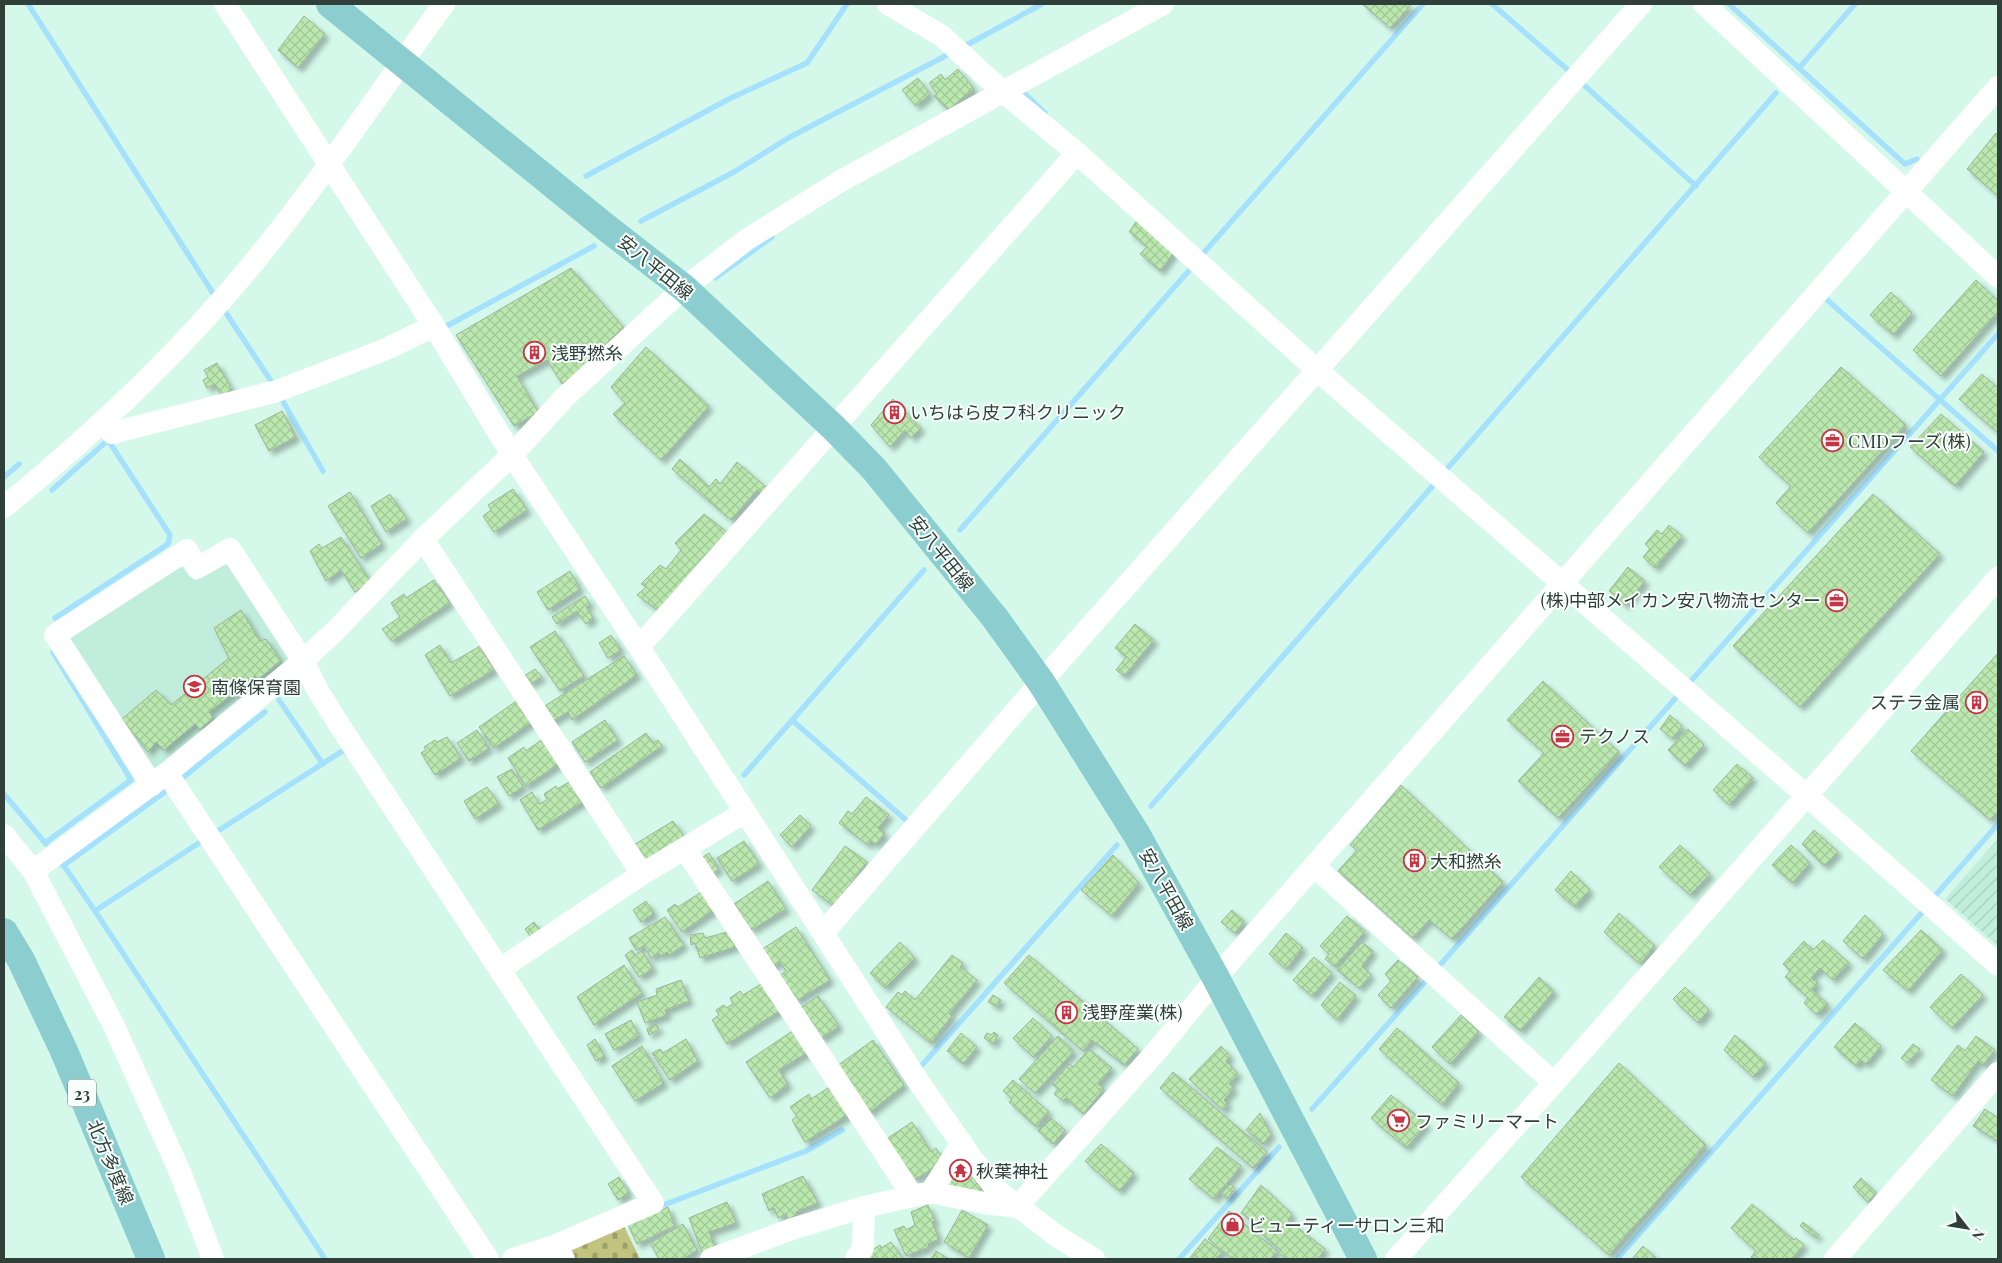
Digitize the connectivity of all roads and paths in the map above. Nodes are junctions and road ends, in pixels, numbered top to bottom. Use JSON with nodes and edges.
{"nodes":[{"id":1,"x":225,"y":4,"type":"edge"},
{"id":2,"x":330,"y":4,"type":"edge"},
{"id":3,"x":444,"y":4,"type":"edge"},
{"id":4,"x":888,"y":4,"type":"edge"},
{"id":5,"x":1164,"y":4,"type":"edge"},
{"id":6,"x":1641,"y":4,"type":"edge"},
{"id":7,"x":1704,"y":4,"type":"edge"},
{"id":8,"x":402,"y":61,"type":"junction"},
{"id":9,"x":1998,"y":87,"type":"edge"},
{"id":10,"x":1002,"y":91,"type":"junction"},
{"id":11,"x":1077,"y":153,"type":"junction"},
{"id":12,"x":329,"y":165,"type":"junction"},
{"id":13,"x":1906,"y":192,"type":"junction"},
{"id":14,"x":1998,"y":278,"type":"edge"},
{"id":15,"x":684,"y":288,"type":"junction"},
{"id":16,"x":434,"y":326,"type":"junction"},
{"id":17,"x":1317,"y":370,"type":"junction"},
{"id":18,"x":834,"y":428,"type":"junction"},
{"id":19,"x":112,"y":433,"type":"dead end"},
{"id":20,"x":512,"y":454,"type":"junction"},
{"id":21,"x":4,"y":507,"type":"edge"},
{"id":22,"x":423,"y":539,"type":"junction"},
{"id":23,"x":1998,"y":578,"type":"edge"},
{"id":24,"x":1562,"y":582,"type":"junction"},
{"id":25,"x":639,"y":647,"type":"junction"},
{"id":26,"x":303,"y":661,"type":"junction"},
{"id":27,"x":1041,"y":682,"type":"junction"},
{"id":28,"x":159,"y":779,"type":"junction"},
{"id":29,"x":1807,"y":796,"type":"junction"},
{"id":30,"x":745,"y":812,"type":"junction"},
{"id":31,"x":4,"y":835,"type":"edge"},
{"id":32,"x":685,"y":849,"type":"junction"},
{"id":33,"x":1314,"y":866,"type":"junction"},
{"id":34,"x":33,"y":871,"type":"junction"},
{"id":35,"x":642,"y":874,"type":"junction"},
{"id":36,"x":4,"y":932,"type":"edge"},
{"id":37,"x":823,"y":933,"type":"junction"},
{"id":38,"x":1998,"y":965,"type":"edge"},
{"id":39,"x":500,"y":969,"type":"junction"},
{"id":40,"x":1216,"y":978,"type":"junction"},
{"id":41,"x":1998,"y":1073,"type":"edge"},
{"id":42,"x":1554,"y":1083,"type":"junction"},
{"id":43,"x":962,"y":1143,"type":"junction"},
{"id":44,"x":921,"y":1193,"type":"junction"},
{"id":45,"x":864,"y":1207,"type":"junction"},
{"id":46,"x":1017,"y":1207,"type":"junction"},
{"id":47,"x":559,"y":1253,"type":"edge"},
{"id":48,"x":151,"y":1259,"type":"edge"},
{"id":49,"x":213,"y":1259,"type":"edge"},
{"id":50,"x":488,"y":1259,"type":"edge"},
{"id":51,"x":513,"y":1259,"type":"edge"},
{"id":52,"x":711,"y":1259,"type":"edge"},
{"id":53,"x":856,"y":1259,"type":"edge"},
{"id":54,"x":1094,"y":1259,"type":"edge"},
{"id":55,"x":1363,"y":1259,"type":"edge"},
{"id":56,"x":1396,"y":1259,"type":"edge"},
{"id":57,"x":1835,"y":1259,"type":"edge"}],
"edges":[{"from":1,"to":12,"type":"street"},
{"from":2,"to":8,"type":"main road","name":"安八平田線"},
{"from":3,"to":8,"type":"street"},
{"from":4,"to":10,"type":"street"},
{"from":5,"to":10,"type":"street"},
{"from":6,"to":17,"type":"street"},
{"from":7,"to":13,"type":"street"},
{"from":8,"to":12,"type":"street"},
{"from":8,"to":15,"type":"main road","name":"安八平田線"},
{"from":9,"to":13,"type":"street"},
{"from":10,"to":11,"type":"street"},
{"from":10,"to":15,"type":"street"},
{"from":11,"to":17,"type":"street"},
{"from":11,"to":18,"type":"street"},
{"from":12,"to":16,"type":"street"},
{"from":12,"to":21,"type":"street"},
{"from":13,"to":14,"type":"street"},
{"from":13,"to":24,"type":"street"},
{"from":15,"to":18,"type":"main road","name":"安八平田線"},
{"from":15,"to":20,"type":"street"},
{"from":16,"to":19,"type":"street"},
{"from":16,"to":20,"type":"street"},
{"from":17,"to":24,"type":"street"},
{"from":17,"to":27,"type":"street"},
{"from":18,"to":25,"type":"street"},
{"from":18,"to":27,"type":"main road","name":"安八平田線"},
{"from":20,"to":22,"type":"street"},
{"from":20,"to":25,"type":"street"},
{"from":22,"to":26,"type":"street"},
{"from":22,"to":35,"type":"street"},
{"from":23,"to":29,"type":"street"},
{"from":24,"to":29,"type":"street"},
{"from":24,"to":33,"type":"street"},
{"from":25,"to":30,"type":"street"},
{"from":26,"to":28,"type":"street"},
{"from":26,"to":28,"type":"street"},
{"from":26,"to":39,"type":"street"},
{"from":27,"to":37,"type":"street"},
{"from":27,"to":40,"type":"main road","name":"安八平田線"},
{"from":28,"to":34,"type":"street"},
{"from":28,"to":50,"type":"street"},
{"from":29,"to":38,"type":"street"},
{"from":29,"to":42,"type":"street"},
{"from":30,"to":32,"type":"street"},
{"from":30,"to":37,"type":"street"},
{"from":31,"to":34,"type":"street"},
{"from":32,"to":35,"type":"street"},
{"from":32,"to":44,"type":"street"},
{"from":33,"to":40,"type":"street"},
{"from":33,"to":42,"type":"street"},
{"from":34,"to":49,"type":"street"},
{"from":35,"to":39,"type":"street"},
{"from":36,"to":48,"type":"main road","name":"北方多度線","number":"23"},
{"from":37,"to":43,"type":"street"},
{"from":39,"to":47,"type":"street"},
{"from":40,"to":46,"type":"street"},
{"from":40,"to":55,"type":"main road","name":"安八平田線"},
{"from":41,"to":57,"type":"street"},
{"from":42,"to":56,"type":"street"},
{"from":43,"to":44,"type":"street"},
{"from":43,"to":46,"type":"street"},
{"from":44,"to":45,"type":"street"},
{"from":44,"to":46,"type":"street"},
{"from":45,"to":52,"type":"street"},
{"from":45,"to":53,"type":"street"},
{"from":46,"to":54,"type":"street"},
{"from":47,"to":51,"type":"street"}]}
